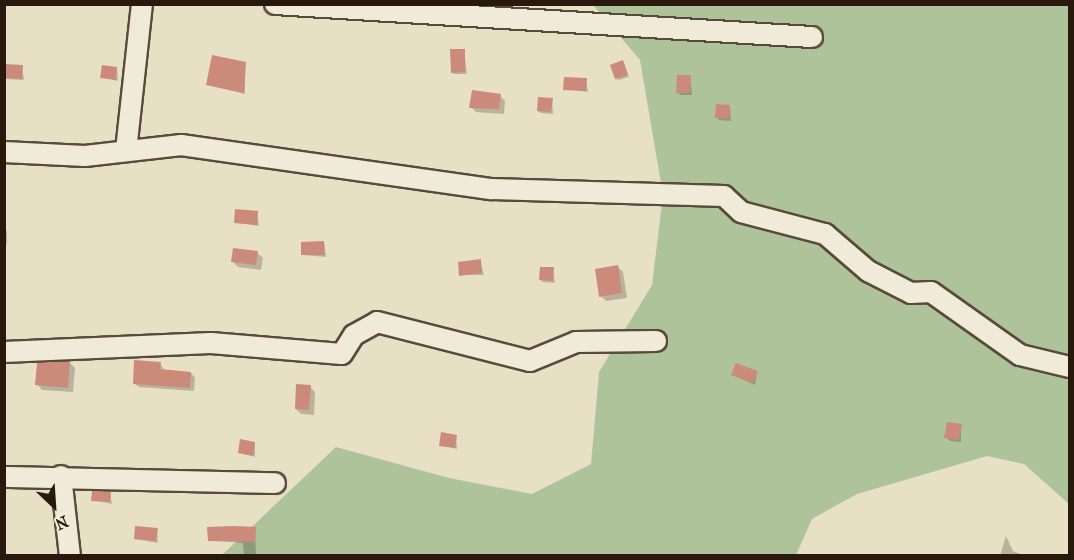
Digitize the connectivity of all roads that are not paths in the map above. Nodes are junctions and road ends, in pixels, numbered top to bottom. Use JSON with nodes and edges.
{"nodes":[{"id":1,"x":142,"y":4,"type":"edge"},
{"id":2,"x":275,"y":4,"type":"edge"},
{"id":3,"x":812,"y":37,"type":"dead end"},
{"id":4,"x":126,"y":151,"type":"junction"},
{"id":5,"x":4,"y":152,"type":"edge"},
{"id":6,"x":656,"y":341,"type":"dead end"},
{"id":7,"x":4,"y":352,"type":"edge"},
{"id":8,"x":1070,"y":367,"type":"edge"},
{"id":9,"x":61,"y":476,"type":"junction"},
{"id":10,"x":4,"y":477,"type":"edge"},
{"id":11,"x":275,"y":483,"type":"dead end"},
{"id":12,"x":70,"y":555,"type":"edge"}],
"edges":[{"from":1,"to":4,"type":"street"},
{"from":2,"to":3,"type":"street"},
{"from":4,"to":5,"type":"street"},
{"from":4,"to":8,"type":"street"},
{"from":6,"to":7,"type":"street"},
{"from":9,"to":10,"type":"street"},
{"from":9,"to":11,"type":"street"},
{"from":9,"to":12,"type":"street"}]}
